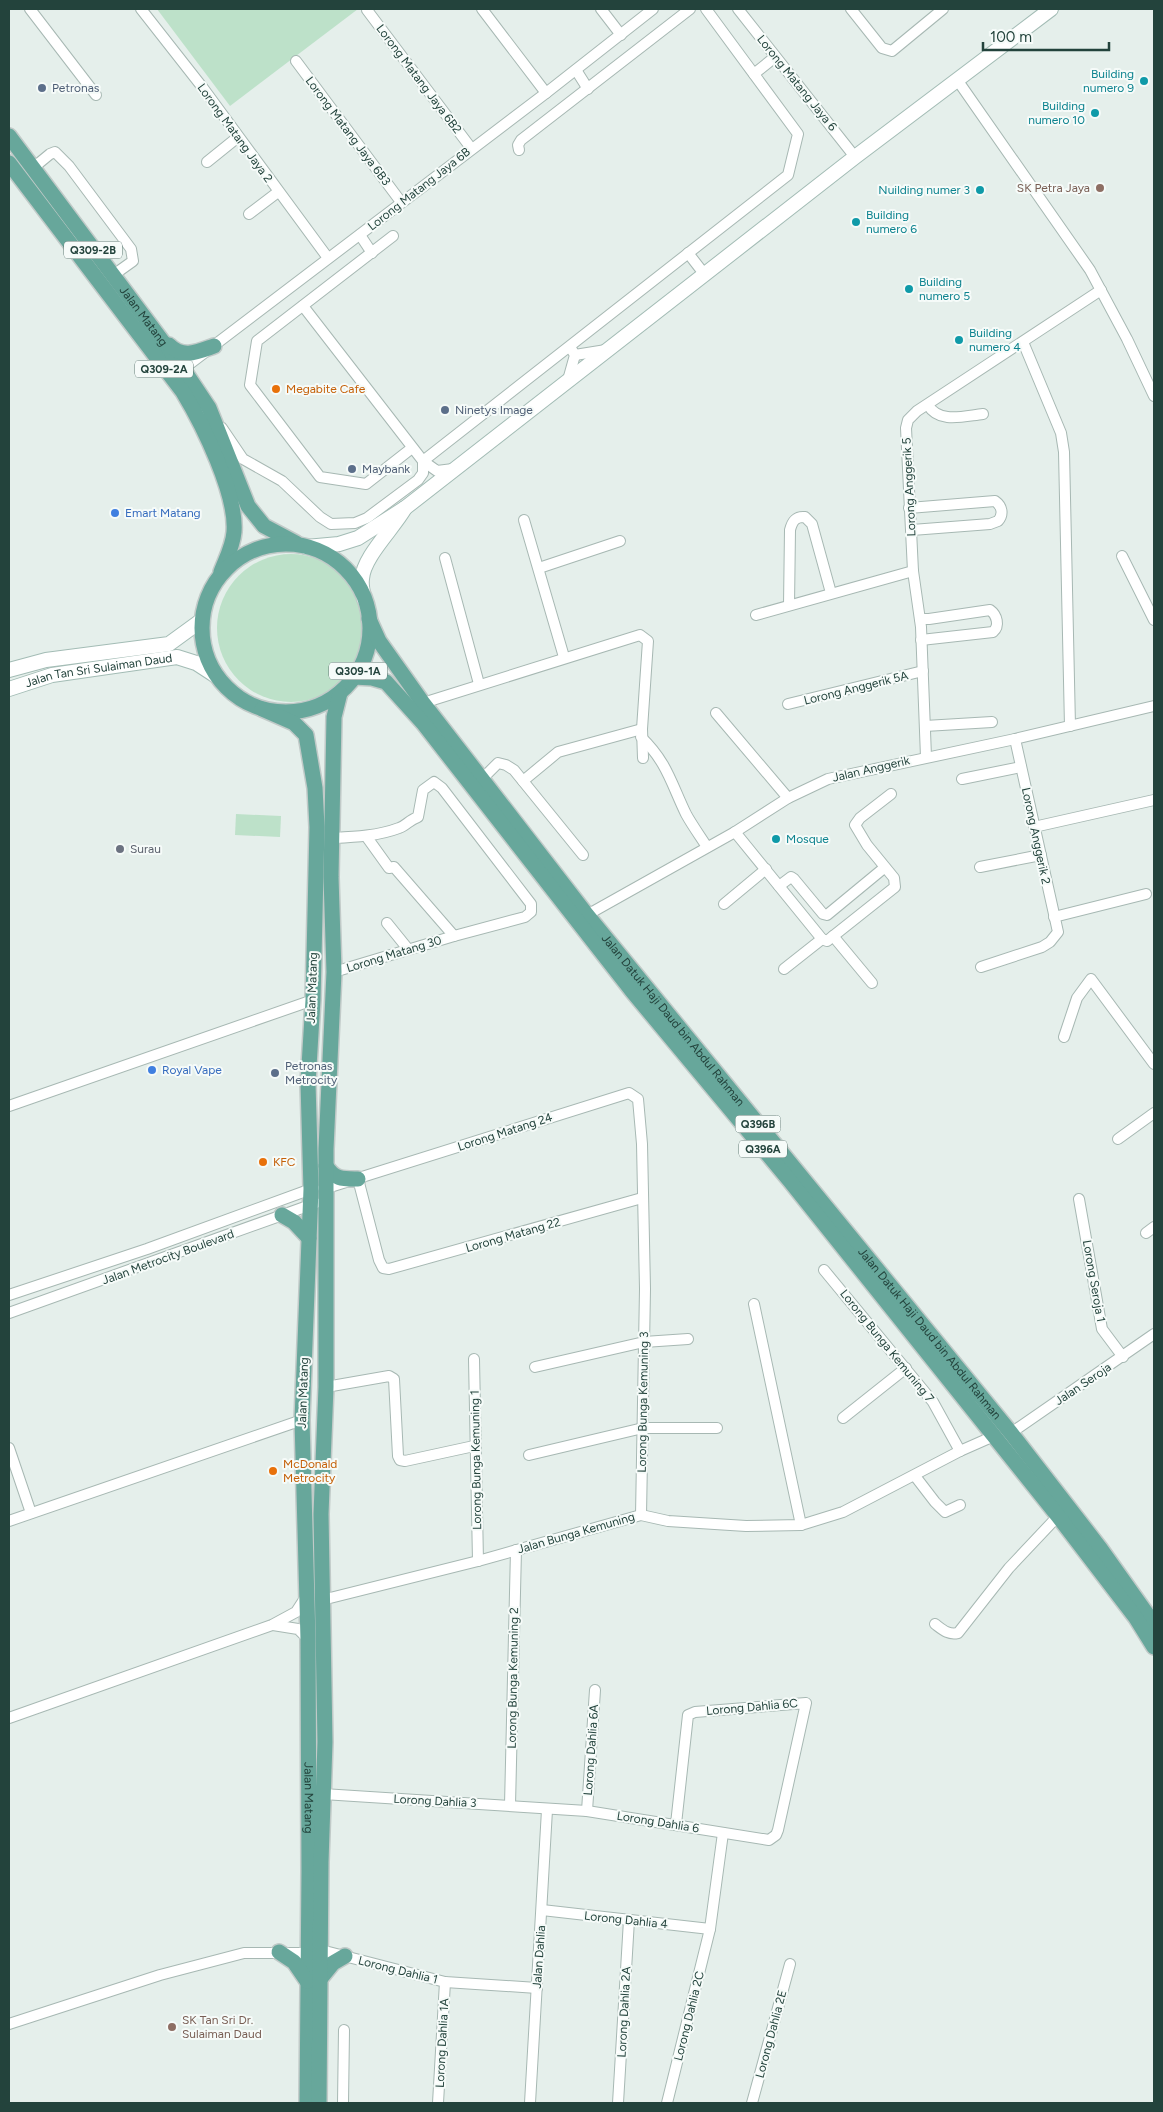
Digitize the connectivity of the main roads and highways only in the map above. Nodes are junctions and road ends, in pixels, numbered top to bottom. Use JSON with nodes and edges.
{"nodes":[{"id":1,"x":9,"y":136,"type":"edge"},
{"id":2,"x":9,"y":163,"type":"edge"},
{"id":3,"x":30,"y":164,"type":"junction"},
{"id":4,"x":26,"y":185,"type":"junction"},
{"id":5,"x":154,"y":330,"type":"junction"},
{"id":6,"x":214,"y":346,"type":"road end"},
{"id":7,"x":183,"y":369,"type":"junction"},
{"id":8,"x":218,"y":462,"type":"junction"},
{"id":9,"x":303,"y":546,"type":"junction"},
{"id":10,"x":218,"y":578,"type":"junction"},
{"id":11,"x":369,"y":619,"type":"junction"},
{"id":12,"x":354,"y":677,"type":"junction"},
{"id":13,"x":340,"y":693,"type":"junction"},
{"id":14,"x":262,"y":709,"type":"junction"},
{"id":15,"x":326,"y":1166,"type":"junction"},
{"id":16,"x":358,"y":1179,"type":"road end"},
{"id":17,"x":282,"y":1216,"type":"road end"},
{"id":18,"x":309,"y":1238,"type":"junction"},
{"id":19,"x":1154,"y":1624,"type":"edge"},
{"id":20,"x":1154,"y":1647,"type":"edge"},
{"id":21,"x":314,"y":1951,"type":"junction"},
{"id":22,"x":279,"y":1952,"type":"road end"},
{"id":23,"x":345,"y":1956,"type":"road end"},
{"id":24,"x":313,"y":1980,"type":"junction"},
{"id":25,"x":307,"y":2103,"type":"edge"},
{"id":26,"x":319,"y":2103,"type":"edge"}],
"edges":[{"from":1,"to":3,"type":"main road","name":"Jalan Matang","number":"Q309-2B"},
{"from":2,"to":4,"type":"main road","name":"Jalan Matang","number":"Q309-2A"},
{"from":3,"to":4,"type":"main road"},
{"from":3,"to":5,"type":"main road","name":"Jalan Matang","number":"Q309-2B"},
{"from":4,"to":8,"type":"main road","name":"Jalan Matang","number":"Q309-2A"},
{"from":5,"to":6,"type":"main road"},
{"from":5,"to":7,"type":"main road","name":"Jalan Matang","number":"Q309-2B"},
{"from":7,"to":8,"type":"main road"},
{"from":7,"to":9,"type":"main road","name":"Jalan Matang","number":"Q309-2B"},
{"from":8,"to":10,"type":"main road","name":"Jalan Matang","number":"Q309-2A"},
{"from":9,"to":10,"type":"main road","number":"Q309-1A"},
{"from":9,"to":11,"type":"main road","number":"Q309-1A"},
{"from":10,"to":14,"type":"main road","number":"Q309-1A"},
{"from":11,"to":12,"type":"main road","number":"Q309-1A"},
{"from":11,"to":19,"type":"main road","name":"Jalan Datuk Haji Daud bin Abdul Rahman","number":"Q396B"},
{"from":12,"to":13,"type":"main road","number":"Q309-1A"},
{"from":12,"to":20,"type":"main road","name":"Jalan Datuk Haji Daud bin Abdul Rahman","number":"Q396A"},
{"from":13,"to":14,"type":"main road","number":"Q309-1A"},
{"from":13,"to":15,"type":"main road","name":"Jalan Matang"},
{"from":14,"to":18,"type":"main road","name":"Jalan Matang"},
{"from":15,"to":16,"type":"main road"},
{"from":15,"to":21,"type":"main road","name":"Jalan Matang"},
{"from":17,"to":18,"type":"main road"},
{"from":18,"to":21,"type":"main road","name":"Jalan Matang"},
{"from":21,"to":24,"type":"main road","name":"Jalan Matang"},
{"from":22,"to":24,"type":"main road"},
{"from":23,"to":24,"type":"main road"},
{"from":24,"to":25,"type":"main road","name":"Jalan Matang"},
{"from":24,"to":26,"type":"main road","name":"Jalan Matang"}]}
